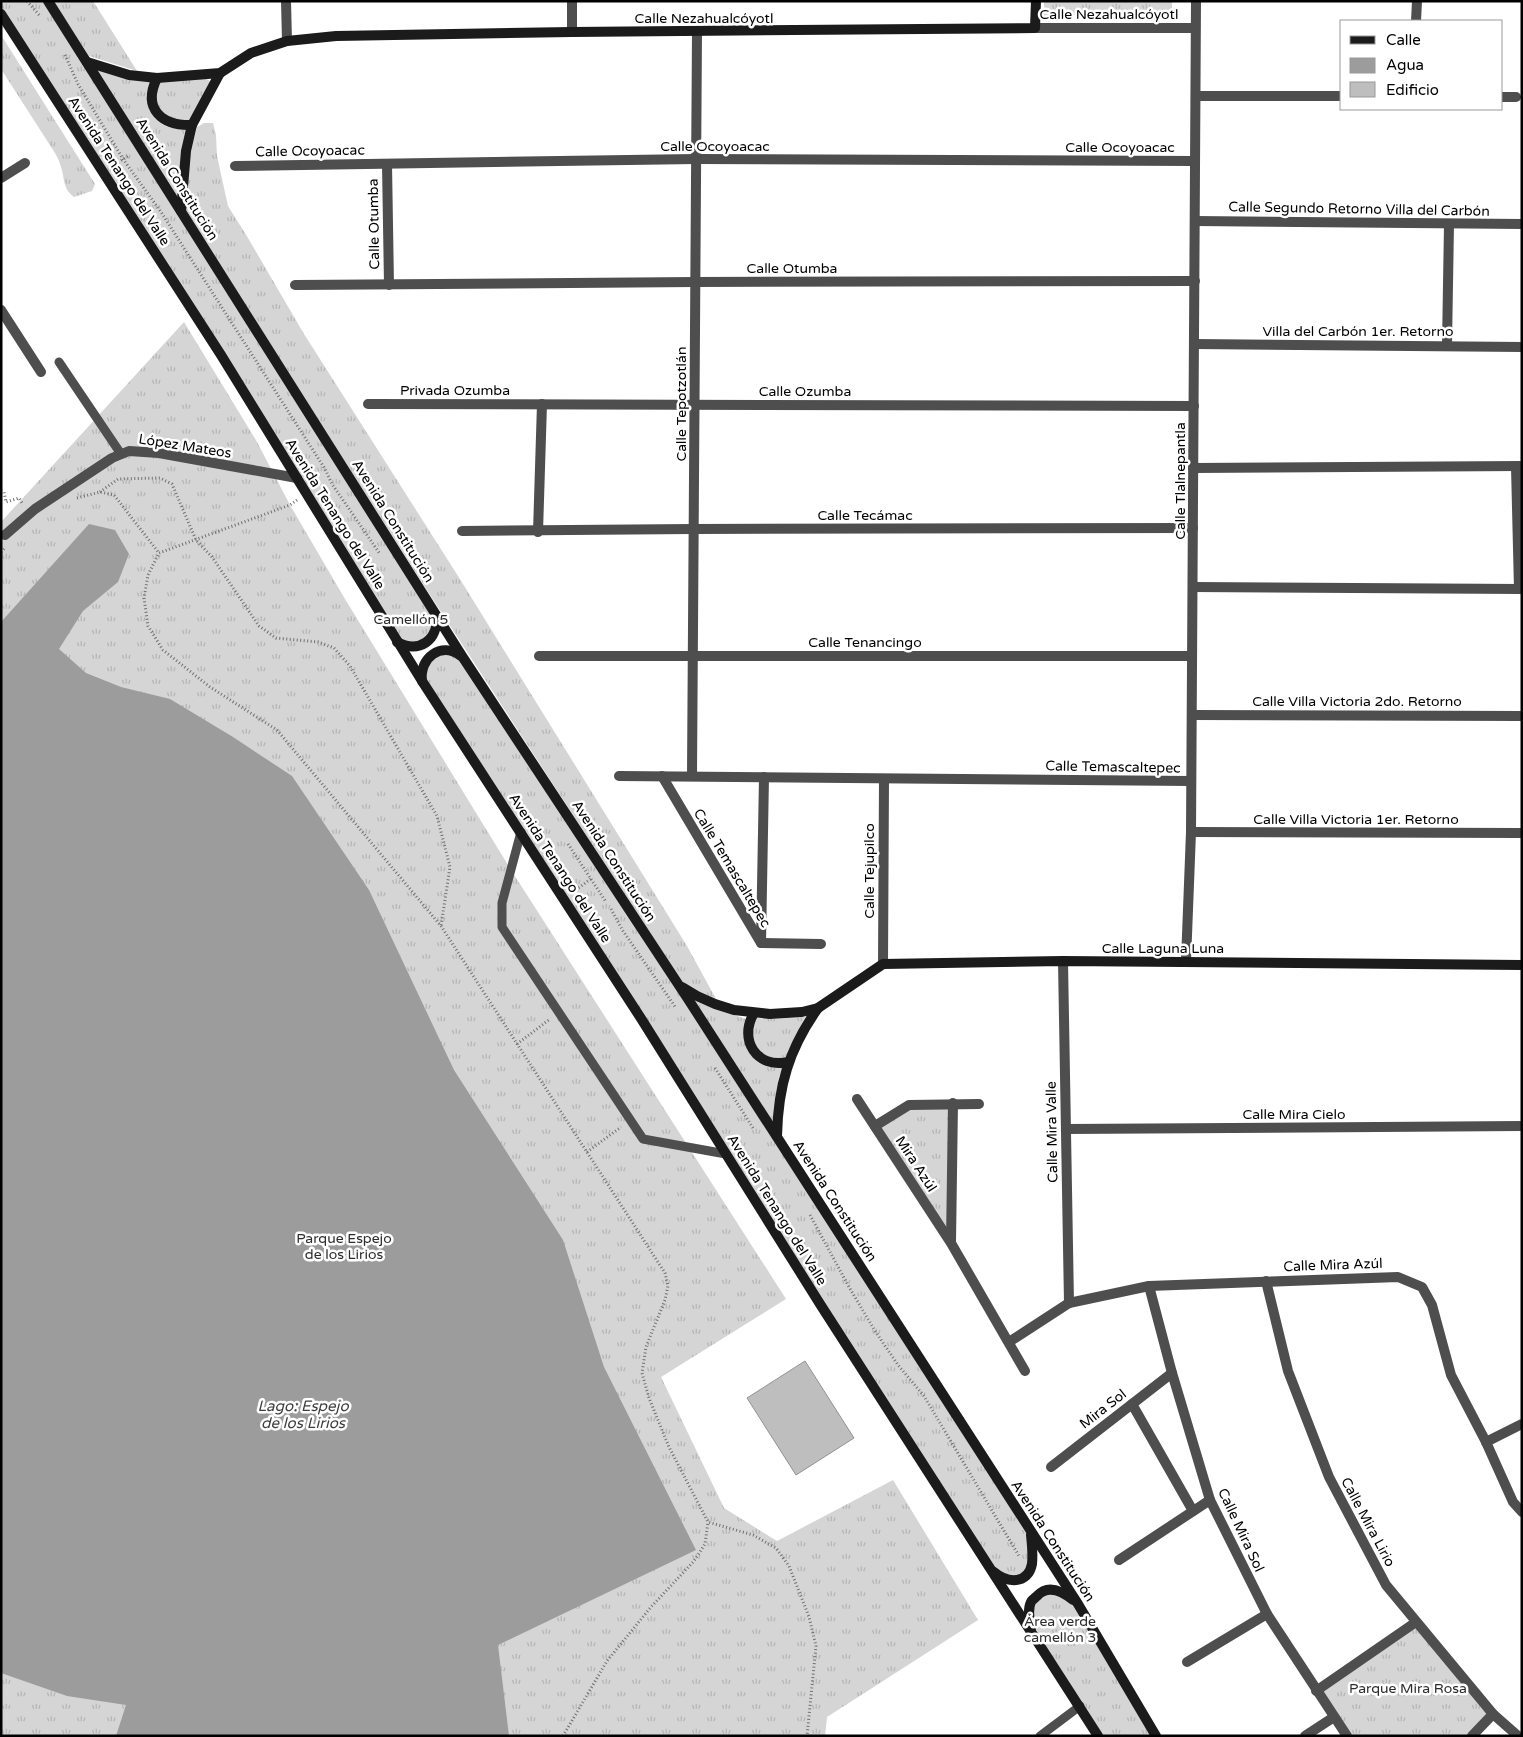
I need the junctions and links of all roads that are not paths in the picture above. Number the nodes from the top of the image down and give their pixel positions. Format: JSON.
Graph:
{"nodes":[{"id":1,"x":48,"y":1,"type":"edge"},
{"id":2,"x":286,"y":1,"type":"edge"},
{"id":3,"x":572,"y":1,"type":"edge"},
{"id":4,"x":1036,"y":1,"type":"edge"},
{"id":5,"x":1196,"y":1,"type":"edge"},
{"id":6,"x":1417,"y":1,"type":"edge"},
{"id":7,"x":1,"y":14,"type":"edge"},
{"id":8,"x":1416,"y":20,"type":"edge"},
{"id":9,"x":1036,"y":28,"type":"junction"},
{"id":10,"x":1195,"y":28,"type":"junction"},
{"id":11,"x":572,"y":32,"type":"junction"},
{"id":12,"x":697,"y":32,"type":"junction"},
{"id":13,"x":286,"y":41,"type":"junction"},
{"id":14,"x":87,"y":62,"type":"junction"},
{"id":15,"x":220,"y":73,"type":"junction"},
{"id":16,"x":157,"y":78,"type":"junction"},
{"id":17,"x":1196,"y":96,"type":"junction"},
{"id":18,"x":1340,"y":96,"type":"edge"},
{"id":19,"x":1503,"y":97,"type":"edge"},
{"id":20,"x":1516,"y":97,"type":"dead end"},
{"id":21,"x":192,"y":125,"type":"junction"},
{"id":22,"x":696,"y":159,"type":"junction"},
{"id":23,"x":1194,"y":161,"type":"junction"},
{"id":24,"x":24,"y":163,"type":"dead end"},
{"id":25,"x":388,"y":164,"type":"junction"},
{"id":26,"x":235,"y":166,"type":"dead end"},
{"id":27,"x":1,"y":178,"type":"edge"},
{"id":28,"x":181,"y":211,"type":"junction"},
{"id":29,"x":1195,"y":221,"type":"junction"},
{"id":30,"x":1449,"y":224,"type":"junction"},
{"id":31,"x":1522,"y":224,"type":"edge"},
{"id":32,"x":1195,"y":281,"type":"junction"},
{"id":33,"x":695,"y":282,"type":"junction"},
{"id":34,"x":388,"y":284,"type":"junction"},
{"id":35,"x":295,"y":285,"type":"dead end"},
{"id":36,"x":1,"y":310,"type":"edge"},
{"id":37,"x":1194,"y":344,"type":"junction"},
{"id":38,"x":1447,"y":346,"type":"junction"},
{"id":39,"x":1522,"y":347,"type":"edge"},
{"id":40,"x":60,"y":362,"type":"dead end"},
{"id":41,"x":41,"y":372,"type":"dead end"},
{"id":42,"x":368,"y":404,"type":"dead end"},
{"id":43,"x":542,"y":404,"type":"junction"},
{"id":44,"x":694,"y":404,"type":"junction"},
{"id":45,"x":1194,"y":406,"type":"junction"},
{"id":46,"x":121,"y":454,"type":"junction"},
{"id":47,"x":1519,"y":466,"type":"edge"},
{"id":48,"x":1193,"y":468,"type":"junction"},
{"id":49,"x":296,"y":478,"type":"junction"},
{"id":50,"x":1193,"y":528,"type":"junction"},
{"id":51,"x":693,"y":529,"type":"junction"},
{"id":52,"x":462,"y":531,"type":"dead end"},
{"id":53,"x":538,"y":532,"type":"junction"},
{"id":54,"x":6,"y":540,"type":"road end"},
{"id":55,"x":1193,"y":587,"type":"junction"},
{"id":56,"x":1520,"y":589,"type":"edge"},
{"id":57,"x":436,"y":615,"type":"junction"},
{"id":58,"x":397,"y":642,"type":"junction"},
{"id":59,"x":692,"y":655,"type":"junction"},
{"id":60,"x":462,"y":656,"type":"junction"},
{"id":61,"x":539,"y":656,"type":"dead end"},
{"id":62,"x":1192,"y":656,"type":"junction"},
{"id":63,"x":422,"y":681,"type":"junction"},
{"id":64,"x":1192,"y":715,"type":"junction"},
{"id":65,"x":1522,"y":716,"type":"edge"},
{"id":66,"x":619,"y":776,"type":"dead end"},
{"id":67,"x":662,"y":776,"type":"junction"},
{"id":68,"x":692,"y":776,"type":"junction"},
{"id":69,"x":764,"y":777,"type":"junction"},
{"id":70,"x":884,"y":779,"type":"junction"},
{"id":71,"x":1191,"y":781,"type":"junction"},
{"id":72,"x":521,"y":832,"type":"junction"},
{"id":73,"x":1191,"y":832,"type":"junction"},
{"id":74,"x":1522,"y":834,"type":"edge"},
{"id":75,"x":761,"y":943,"type":"junction"},
{"id":76,"x":821,"y":944,"type":"dead end"},
{"id":77,"x":1063,"y":961,"type":"junction"},
{"id":78,"x":1186,"y":961,"type":"junction"},
{"id":79,"x":883,"y":964,"type":"junction"},
{"id":80,"x":1522,"y":965,"type":"edge"},
{"id":81,"x":680,"y":986,"type":"junction"},
{"id":82,"x":818,"y":1008,"type":"junction"},
{"id":83,"x":754,"y":1013,"type":"junction"},
{"id":84,"x":788,"y":1062,"type":"junction"},
{"id":85,"x":857,"y":1099,"type":"dead end"},
{"id":86,"x":952,"y":1103,"type":"junction"},
{"id":87,"x":979,"y":1104,"type":"dead end"},
{"id":88,"x":875,"y":1126,"type":"junction"},
{"id":89,"x":1522,"y":1126,"type":"edge"},
{"id":90,"x":1066,"y":1129,"type":"junction"},
{"id":91,"x":777,"y":1136,"type":"junction"},
{"id":92,"x":726,"y":1154,"type":"junction"},
{"id":93,"x":951,"y":1243,"type":"junction"},
{"id":94,"x":1266,"y":1280,"type":"junction"},
{"id":95,"x":1150,"y":1286,"type":"junction"},
{"id":96,"x":1069,"y":1303,"type":"junction"},
{"id":97,"x":1009,"y":1342,"type":"junction"},
{"id":98,"x":1025,"y":1371,"type":"dead end"},
{"id":99,"x":1172,"y":1373,"type":"junction"},
{"id":100,"x":1132,"y":1404,"type":"junction"},
{"id":101,"x":1522,"y":1424,"type":"edge"},
{"id":102,"x":1486,"y":1442,"type":"junction"},
{"id":103,"x":1051,"y":1466,"type":"dead end"},
{"id":104,"x":1210,"y":1500,"type":"junction"},
{"id":105,"x":1193,"y":1511,"type":"junction"},
{"id":106,"x":1522,"y":1512,"type":"edge"},
{"id":107,"x":1031,"y":1533,"type":"junction"},
{"id":108,"x":1119,"y":1560,"type":"dead end"},
{"id":109,"x":986,"y":1564,"type":"junction"},
{"id":110,"x":1078,"y":1604,"type":"junction"},
{"id":111,"x":1266,"y":1614,"type":"junction"},
{"id":112,"x":1416,"y":1622,"type":"junction"},
{"id":113,"x":1031,"y":1632,"type":"junction"},
{"id":114,"x":1187,"y":1662,"type":"dead end"},
{"id":115,"x":1316,"y":1691,"type":"junction"},
{"id":116,"x":1080,"y":1706,"type":"junction"},
{"id":117,"x":1493,"y":1714,"type":"junction"},
{"id":118,"x":1334,"y":1717,"type":"junction"},
{"id":119,"x":1040,"y":1736,"type":"edge"},
{"id":120,"x":1098,"y":1736,"type":"edge"},
{"id":121,"x":1156,"y":1736,"type":"edge"},
{"id":122,"x":1305,"y":1736,"type":"edge"},
{"id":123,"x":1347,"y":1736,"type":"edge"},
{"id":124,"x":1472,"y":1736,"type":"edge"},
{"id":125,"x":1518,"y":1736,"type":"edge"}],
"edges":[{"from":1,"to":14,"type":"main road","name":"Avenida Constitución"},
{"from":2,"to":13,"type":"street"},
{"from":3,"to":11,"type":"street"},
{"from":4,"to":9,"type":"main road"},
{"from":5,"to":10,"type":"street","name":"Calle Tlalnepantla"},
{"from":6,"to":8,"type":"street"},
{"from":7,"to":49,"type":"main road","name":"Avenida Tenango del Valle"},
{"from":9,"to":10,"type":"street","name":"Calle Nezahualcóyotl"},
{"from":9,"to":12,"type":"main road","name":"Calle Nezahualcóyotl"},
{"from":10,"to":17,"type":"street","name":"Calle Tlalnepantla"},
{"from":11,"to":12,"type":"main road","name":"Calle Nezahualcóyotl"},
{"from":11,"to":13,"type":"main road","name":"Calle Nezahualcóyotl"},
{"from":12,"to":22,"type":"street","name":"Calle Tepotzotlán"},
{"from":13,"to":15,"type":"main road","name":"Calle Nezahualcóyotl"},
{"from":14,"to":16,"type":"main road","name":"Calle Nezahualcóyotl"},
{"from":14,"to":28,"type":"main road","name":"Avenida Constitución"},
{"from":15,"to":16,"type":"main road","name":"Calle Nezahualcóyotl"},
{"from":15,"to":21,"type":"main road","name":"Calle Nezahualcóyotl"},
{"from":16,"to":21,"type":"main road"},
{"from":17,"to":18,"type":"street"},
{"from":17,"to":23,"type":"street","name":"Calle Tlalnepantla"},
{"from":19,"to":20,"type":"street"},
{"from":21,"to":28,"type":"main road","name":"Calle Nezahualcóyotl"},
{"from":22,"to":23,"type":"street","name":"Calle Ocoyoacac"},
{"from":22,"to":25,"type":"street","name":"Calle Ocoyoacac"},
{"from":22,"to":33,"type":"street","name":"Calle Tepotzotlán"},
{"from":23,"to":29,"type":"street","name":"Calle Tlalnepantla"},
{"from":24,"to":27,"type":"street"},
{"from":25,"to":26,"type":"street","name":"Calle Ocoyoacac"},
{"from":25,"to":34,"type":"street","name":"Calle Otumba"},
{"from":28,"to":57,"type":"main road","name":"Avenida Constitución"},
{"from":29,"to":30,"type":"street","name":"Calle Segundo Retorno Villa del Carbón"},
{"from":29,"to":32,"type":"street","name":"Calle Tlalnepantla"},
{"from":30,"to":31,"type":"street","name":"Calle Segundo Retorno Villa del Carbón"},
{"from":30,"to":38,"type":"street"},
{"from":32,"to":33,"type":"street","name":"Calle Otumba"},
{"from":32,"to":37,"type":"street","name":"Calle Tlalnepantla"},
{"from":33,"to":34,"type":"street","name":"Calle Otumba"},
{"from":33,"to":44,"type":"street","name":"Calle Tepotzotlán"},
{"from":34,"to":35,"type":"street","name":"Calle Otumba"},
{"from":36,"to":41,"type":"street"},
{"from":37,"to":38,"type":"street","name":"Villa del Carbón 1er. Retorno"},
{"from":37,"to":45,"type":"street","name":"Calle Tlalnepantla"},
{"from":38,"to":39,"type":"street","name":"Villa del Carbón 1er. Retorno"},
{"from":40,"to":46,"type":"lane"},
{"from":42,"to":43,"type":"street","name":"Privada Ozumba"},
{"from":43,"to":44,"type":"street","name":"Calle Ozumba"},
{"from":43,"to":53,"type":"street"},
{"from":44,"to":45,"type":"street","name":"Calle Ozumba"},
{"from":44,"to":51,"type":"street","name":"Calle Tepotzotlán"},
{"from":45,"to":48,"type":"street","name":"Calle Tlalnepantla"},
{"from":46,"to":49,"type":"street","name":"López Mateos"},
{"from":46,"to":54,"type":"street","name":"López Mateos"},
{"from":47,"to":48,"type":"street"},
{"from":47,"to":56,"type":"street"},
{"from":48,"to":50,"type":"street","name":"Calle Tlalnepantla"},
{"from":49,"to":58,"type":"main road","name":"Avenida Tenango del Valle"},
{"from":50,"to":51,"type":"street","name":"Calle Tecámac"},
{"from":50,"to":55,"type":"street","name":"Calle Tlalnepantla"},
{"from":51,"to":53,"type":"street","name":"Calle Tecámac"},
{"from":51,"to":59,"type":"street","name":"Calle Tepotzotlán"},
{"from":52,"to":53,"type":"street","name":"Calle Tecámac"},
{"from":55,"to":56,"type":"street"},
{"from":55,"to":62,"type":"street","name":"Calle Tlalnepantla"},
{"from":57,"to":58,"type":"main road"},
{"from":57,"to":60,"type":"main road","name":"Avenida Constitución"},
{"from":58,"to":63,"type":"main road","name":"Avenida Tenango del Valle"},
{"from":59,"to":61,"type":"street","name":"Calle Tenancingo"},
{"from":59,"to":62,"type":"street","name":"Calle Tenancingo"},
{"from":59,"to":68,"type":"street","name":"Calle Tepotzotlán"},
{"from":60,"to":63,"type":"main road"},
{"from":60,"to":81,"type":"main road","name":"Avenida Constitución"},
{"from":62,"to":64,"type":"street","name":"Calle Tlalnepantla"},
{"from":63,"to":72,"type":"main road","name":"Avenida Tenango del Valle"},
{"from":64,"to":65,"type":"street","name":"Calle Villa Victoria 2do. Retorno"},
{"from":64,"to":71,"type":"street","name":"Calle Tlalnepantla"},
{"from":66,"to":67,"type":"street"},
{"from":67,"to":68,"type":"street","name":"Calle Temascaltepec"},
{"from":67,"to":75,"type":"street","name":"Calle Temascaltepec"},
{"from":68,"to":69,"type":"street","name":"Calle Temascaltepec"},
{"from":69,"to":70,"type":"street","name":"Calle Temascaltepec"},
{"from":69,"to":75,"type":"street","name":"Calle Temascaltepec"},
{"from":70,"to":71,"type":"street","name":"Calle Temascaltepec"},
{"from":70,"to":79,"type":"street","name":"Calle Tejupilco"},
{"from":71,"to":73,"type":"street","name":"Calle Tlalnepantla"},
{"from":72,"to":92,"type":"main road","name":"Avenida Tenango del Valle"},
{"from":72,"to":92,"type":"lane"},
{"from":73,"to":74,"type":"street","name":"Calle Villa Victoria 1er. Retorno"},
{"from":73,"to":78,"type":"street","name":"Calle Tlalnepantla"},
{"from":75,"to":76,"type":"street"},
{"from":77,"to":78,"type":"main road","name":"Calle Laguna Luna"},
{"from":77,"to":79,"type":"main road","name":"Calle Laguna Luna"},
{"from":77,"to":90,"type":"street","name":"Calle Mira Valle"},
{"from":78,"to":80,"type":"main road","name":"Calle Laguna Luna"},
{"from":79,"to":82,"type":"main road"},
{"from":81,"to":83,"type":"main road"},
{"from":81,"to":91,"type":"main road","name":"Avenida Constitución"},
{"from":82,"to":83,"type":"main road"},
{"from":82,"to":84,"type":"main road"},
{"from":83,"to":84,"type":"main road"},
{"from":84,"to":91,"type":"main road"},
{"from":85,"to":88,"type":"street","name":"Mira Azúl"},
{"from":86,"to":87,"type":"street"},
{"from":86,"to":88,"type":"street"},
{"from":86,"to":93,"type":"street","name":"Mira Azúl"},
{"from":88,"to":93,"type":"street","name":"Mira Azúl"},
{"from":89,"to":90,"type":"street","name":"Calle Mira Cielo"},
{"from":90,"to":96,"type":"street","name":"Calle Mira Valle"},
{"from":91,"to":107,"type":"main road","name":"Avenida Constitución"},
{"from":92,"to":109,"type":"main road","name":"Avenida Tenango del Valle"},
{"from":93,"to":97,"type":"street","name":"Mira Azúl"},
{"from":94,"to":95,"type":"street","name":"Calle Mira Azúl"},
{"from":94,"to":102,"type":"street","name":"Calle Mira Azúl"},
{"from":94,"to":112,"type":"street","name":"Calle Mira Lirio"},
{"from":95,"to":96,"type":"street","name":"Calle Mira Azúl"},
{"from":95,"to":99,"type":"street","name":"Calle Mira Sol"},
{"from":96,"to":97,"type":"street","name":"Calle Mira Azúl"},
{"from":97,"to":98,"type":"street","name":"Mira Azúl"},
{"from":99,"to":100,"type":"street","name":"Mira Sol"},
{"from":99,"to":104,"type":"street","name":"Calle Mira Sol"},
{"from":100,"to":103,"type":"street","name":"Mira Sol"},
{"from":100,"to":105,"type":"street"},
{"from":101,"to":102,"type":"street"},
{"from":102,"to":106,"type":"street","name":"Calle Mira Azúl"},
{"from":104,"to":105,"type":"street"},
{"from":104,"to":111,"type":"street","name":"Calle Mira Sol"},
{"from":105,"to":108,"type":"street"},
{"from":107,"to":109,"type":"main road"},
{"from":107,"to":110,"type":"main road","name":"Avenida Constitución"},
{"from":109,"to":113,"type":"main road","name":"Avenida Tenango del Valle"},
{"from":110,"to":113,"type":"main road"},
{"from":110,"to":121,"type":"main road","name":"Avenida Constitución"},
{"from":111,"to":114,"type":"street"},
{"from":111,"to":115,"type":"street","name":"Calle Mira Sol"},
{"from":112,"to":115,"type":"street"},
{"from":112,"to":117,"type":"street","name":"Calle Mira Lirio"},
{"from":113,"to":116,"type":"main road","name":"Avenida Tenango del Valle"},
{"from":115,"to":118,"type":"street","name":"Calle Mira Sol"},
{"from":116,"to":119,"type":"lane"},
{"from":116,"to":120,"type":"main road","name":"Avenida Tenango del Valle"},
{"from":117,"to":124,"type":"street"},
{"from":117,"to":125,"type":"street","name":"Calle Mira Lirio"},
{"from":118,"to":122,"type":"street"},
{"from":118,"to":123,"type":"street","name":"Calle Mira Sol"}]}
